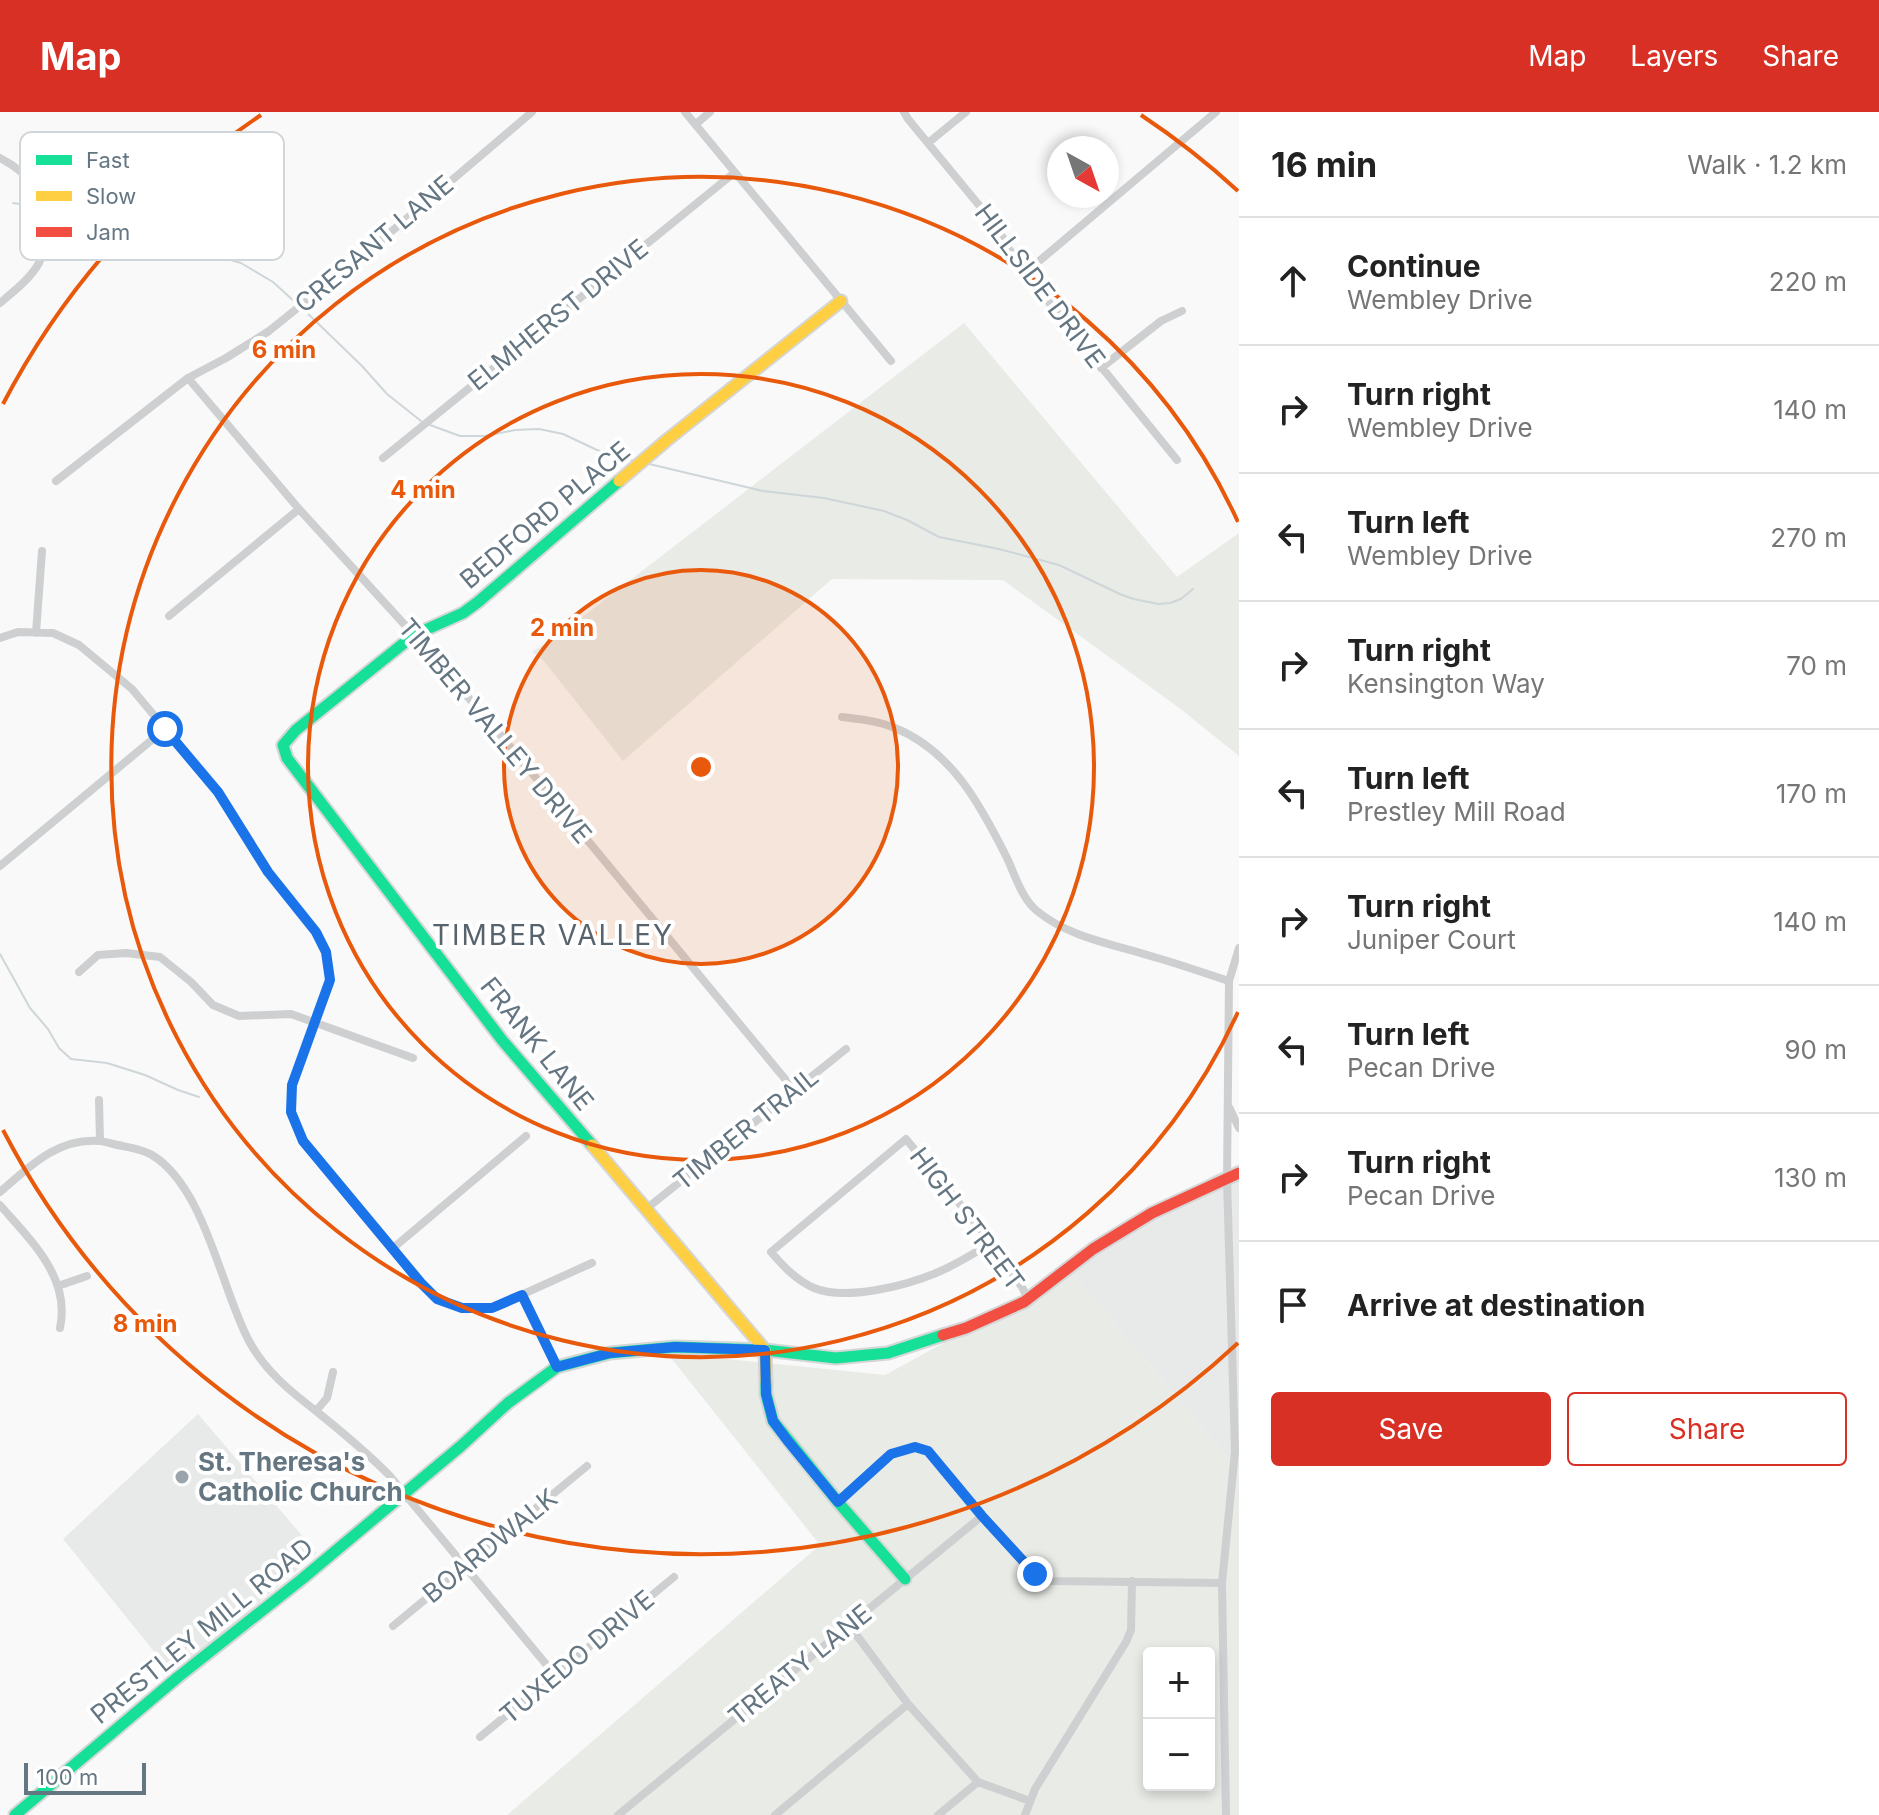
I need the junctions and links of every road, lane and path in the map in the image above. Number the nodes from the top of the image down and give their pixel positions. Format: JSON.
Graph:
{"nodes":[{"id":1,"x":532,"y":112,"type":"edge"},
{"id":2,"x":685,"y":112,"type":"edge"},
{"id":3,"x":710,"y":112,"type":"edge"},
{"id":4,"x":904,"y":112,"type":"edge"},
{"id":5,"x":966,"y":112,"type":"edge"},
{"id":6,"x":1216,"y":112,"type":"edge"},
{"id":7,"x":696,"y":124,"type":"junction"},
{"id":8,"x":928,"y":143,"type":"junction"},
{"id":9,"x":0,"y":158,"type":"edge"},
{"id":10,"x":20,"y":170,"type":"edge"},
{"id":11,"x":734,"y":173,"type":"junction"},
{"id":12,"x":41,"y":260,"type":"edge"},
{"id":13,"x":1025,"y":273,"type":"junction"},
{"id":14,"x":841,"y":301,"type":"junction"},
{"id":15,"x":0,"y":303,"type":"edge"},
{"id":16,"x":1182,"y":311,"type":"dead end"},
{"id":17,"x":891,"y":361,"type":"dead end"},
{"id":18,"x":1101,"y":368,"type":"junction"},
{"id":19,"x":188,"y":378,"type":"junction"},
{"id":20,"x":383,"y":458,"type":"dead end"},
{"id":21,"x":1177,"y":460,"type":"dead end"},
{"id":22,"x":56,"y":481,"type":"dead end"},
{"id":23,"x":299,"y":509,"type":"junction"},
{"id":24,"x":42,"y":551,"type":"dead end"},
{"id":25,"x":169,"y":616,"type":"dead end"},
{"id":26,"x":36,"y":633,"type":"junction"},
{"id":27,"x":414,"y":635,"type":"junction"},
{"id":28,"x":0,"y":638,"type":"edge"},
{"id":29,"x":842,"y":717,"type":"dead end"},
{"id":30,"x":165,"y":729,"type":"junction"},
{"id":31,"x":287,"y":758,"type":"joint"},
{"id":32,"x":0,"y":866,"type":"edge"},
{"id":33,"x":1239,"y":948,"type":"edge"},
{"id":34,"x":79,"y":972,"type":"dead end"},
{"id":35,"x":1229,"y":981,"type":"junction"},
{"id":36,"x":315,"y":1022,"type":"junction"},
{"id":37,"x":846,"y":1049,"type":"dead end"},
{"id":38,"x":413,"y":1058,"type":"dead end"},
{"id":39,"x":795,"y":1091,"type":"junction"},
{"id":40,"x":99,"y":1100,"type":"dead end"},
{"id":41,"x":1228,"y":1105,"type":"junction"},
{"id":42,"x":1239,"y":1128,"type":"edge"},
{"id":43,"x":526,"y":1136,"type":"dead end"},
{"id":44,"x":100,"y":1141,"type":"junction"},
{"id":45,"x":1239,"y":1173,"type":"edge"},
{"id":46,"x":1227,"y":1179,"type":"junction"},
{"id":47,"x":0,"y":1192,"type":"edge"},
{"id":48,"x":0,"y":1205,"type":"edge"},
{"id":49,"x":646,"y":1209,"type":"junction"},
{"id":50,"x":991,"y":1243,"type":"junction"},
{"id":51,"x":392,"y":1249,"type":"junction"},
{"id":52,"x":592,"y":1263,"type":"dead end"},
{"id":53,"x":87,"y":1276,"type":"dead end"},
{"id":54,"x":58,"y":1286,"type":"junction"},
{"id":55,"x":522,"y":1295,"type":"junction"},
{"id":56,"x":1028,"y":1299,"type":"junction"},
{"id":57,"x":60,"y":1328,"type":"dead end"},
{"id":58,"x":765,"y":1350,"type":"junction"},
{"id":59,"x":557,"y":1367,"type":"junction"},
{"id":60,"x":333,"y":1372,"type":"dead end"},
{"id":61,"x":316,"y":1411,"type":"junction"},
{"id":62,"x":587,"y":1466,"type":"dead end"},
{"id":63,"x":404,"y":1492,"type":"junction"},
{"id":64,"x":838,"y":1502,"type":"junction"},
{"id":65,"x":982,"y":1516,"type":"junction"},
{"id":66,"x":465,"y":1566,"type":"junction"},
{"id":67,"x":674,"y":1577,"type":"dead end"},
{"id":68,"x":905,"y":1579,"type":"junction"},
{"id":69,"x":1132,"y":1581,"type":"junction"},
{"id":70,"x":1222,"y":1583,"type":"junction"},
{"id":71,"x":849,"y":1625,"type":"junction"},
{"id":72,"x":393,"y":1626,"type":"dead end"},
{"id":73,"x":555,"y":1675,"type":"junction"},
{"id":74,"x":908,"y":1704,"type":"junction"},
{"id":75,"x":480,"y":1737,"type":"dead end"},
{"id":76,"x":978,"y":1782,"type":"junction"},
{"id":77,"x":1030,"y":1801,"type":"junction"},
{"id":78,"x":15,"y":1815,"type":"edge"},
{"id":79,"x":618,"y":1815,"type":"edge"},
{"id":80,"x":775,"y":1815,"type":"edge"},
{"id":81,"x":938,"y":1815,"type":"edge"},
{"id":82,"x":1025,"y":1815,"type":"edge"},
{"id":83,"x":1226,"y":1815,"type":"edge"}],
"edges":[{"from":1,"to":19,"type":"street","name":"CRESANT LANE"},
{"from":2,"to":7,"type":"street"},
{"from":3,"to":7,"type":"street"},
{"from":4,"to":8,"type":"street","name":"HILLSIDE DRIVE"},
{"from":5,"to":8,"type":"street"},
{"from":6,"to":13,"type":"street"},
{"from":7,"to":11,"type":"street"},
{"from":8,"to":13,"type":"street","name":"HILLSIDE DRIVE"},
{"from":9,"to":10,"type":"street"},
{"from":11,"to":14,"type":"street"},
{"from":11,"to":20,"type":"street","name":"ELMHERST DRIVE"},
{"from":12,"to":15,"type":"street"},
{"from":13,"to":18,"type":"street","name":"HILLSIDE DRIVE"},
{"from":14,"to":17,"type":"street"},
{"from":14,"to":27,"type":"street","name":"BEDFORD PLACE"},
{"from":16,"to":18,"type":"street"},
{"from":18,"to":21,"type":"street","name":"HILLSIDE DRIVE"},
{"from":19,"to":22,"type":"street","name":"CRESANT LANE"},
{"from":19,"to":23,"type":"street","name":"TIMBER VALLEY DRIVE"},
{"from":23,"to":25,"type":"street"},
{"from":23,"to":27,"type":"street","name":"TIMBER VALLEY DRIVE"},
{"from":24,"to":26,"type":"street"},
{"from":26,"to":28,"type":"street"},
{"from":26,"to":30,"type":"street"},
{"from":27,"to":31,"type":"street","name":"BEDFORD PLACE"},
{"from":27,"to":39,"type":"street","name":"TIMBER VALLEY DRIVE"},
{"from":29,"to":35,"type":"street"},
{"from":30,"to":32,"type":"street"},
{"from":30,"to":36,"type":"street"},
{"from":31,"to":49,"type":"street","name":"FRANK LANE"},
{"from":33,"to":35,"type":"street"},
{"from":34,"to":36,"type":"street"},
{"from":35,"to":41,"type":"street"},
{"from":36,"to":38,"type":"street"},
{"from":36,"to":51,"type":"street"},
{"from":37,"to":39,"type":"street","name":"TIMBER TRAIL"},
{"from":39,"to":49,"type":"street","name":"TIMBER TRAIL"},
{"from":40,"to":44,"type":"street"},
{"from":41,"to":42,"type":"street"},
{"from":41,"to":46,"type":"street"},
{"from":43,"to":51,"type":"street"},
{"from":44,"to":47,"type":"street"},
{"from":44,"to":61,"type":"street"},
{"from":45,"to":46,"type":"street","name":"PRESTLEY MILL ROAD"},
{"from":46,"to":56,"type":"street","name":"PRESTLEY MILL ROAD"},
{"from":46,"to":70,"type":"street"},
{"from":48,"to":54,"type":"street"},
{"from":49,"to":58,"type":"street","name":"FRANK LANE"},
{"from":50,"to":50,"type":"street","name":"HIGH STREET"},
{"from":50,"to":56,"type":"street","name":"HIGH STREET"},
{"from":51,"to":55,"type":"street"},
{"from":52,"to":55,"type":"street"},
{"from":53,"to":54,"type":"street"},
{"from":54,"to":57,"type":"street"},
{"from":55,"to":59,"type":"street"},
{"from":56,"to":58,"type":"street","name":"PRESTLEY MILL ROAD"},
{"from":58,"to":59,"type":"street","name":"PRESTLEY MILL ROAD"},
{"from":58,"to":64,"type":"street"},
{"from":59,"to":63,"type":"street","name":"PRESTLEY MILL ROAD"},
{"from":60,"to":61,"type":"street"},
{"from":61,"to":63,"type":"street"},
{"from":62,"to":66,"type":"street","name":"BOARDWALK"},
{"from":63,"to":66,"type":"street"},
{"from":63,"to":78,"type":"street","name":"PRESTLEY MILL ROAD"},
{"from":64,"to":65,"type":"street"},
{"from":64,"to":68,"type":"street"},
{"from":65,"to":68,"type":"street","name":"TREATY LANE"},
{"from":65,"to":69,"type":"street"},
{"from":66,"to":72,"type":"street","name":"BOARDWALK"},
{"from":66,"to":73,"type":"street"},
{"from":67,"to":73,"type":"street","name":"TUXEDO DRIVE"},
{"from":68,"to":71,"type":"street","name":"TREATY LANE"},
{"from":69,"to":70,"type":"street"},
{"from":69,"to":77,"type":"street"},
{"from":70,"to":83,"type":"street"},
{"from":71,"to":74,"type":"street"},
{"from":71,"to":79,"type":"street","name":"TREATY LANE"},
{"from":73,"to":75,"type":"street","name":"TUXEDO DRIVE"},
{"from":74,"to":76,"type":"street"},
{"from":74,"to":80,"type":"street"},
{"from":76,"to":77,"type":"street"},
{"from":76,"to":81,"type":"street"},
{"from":77,"to":82,"type":"street"}]}
